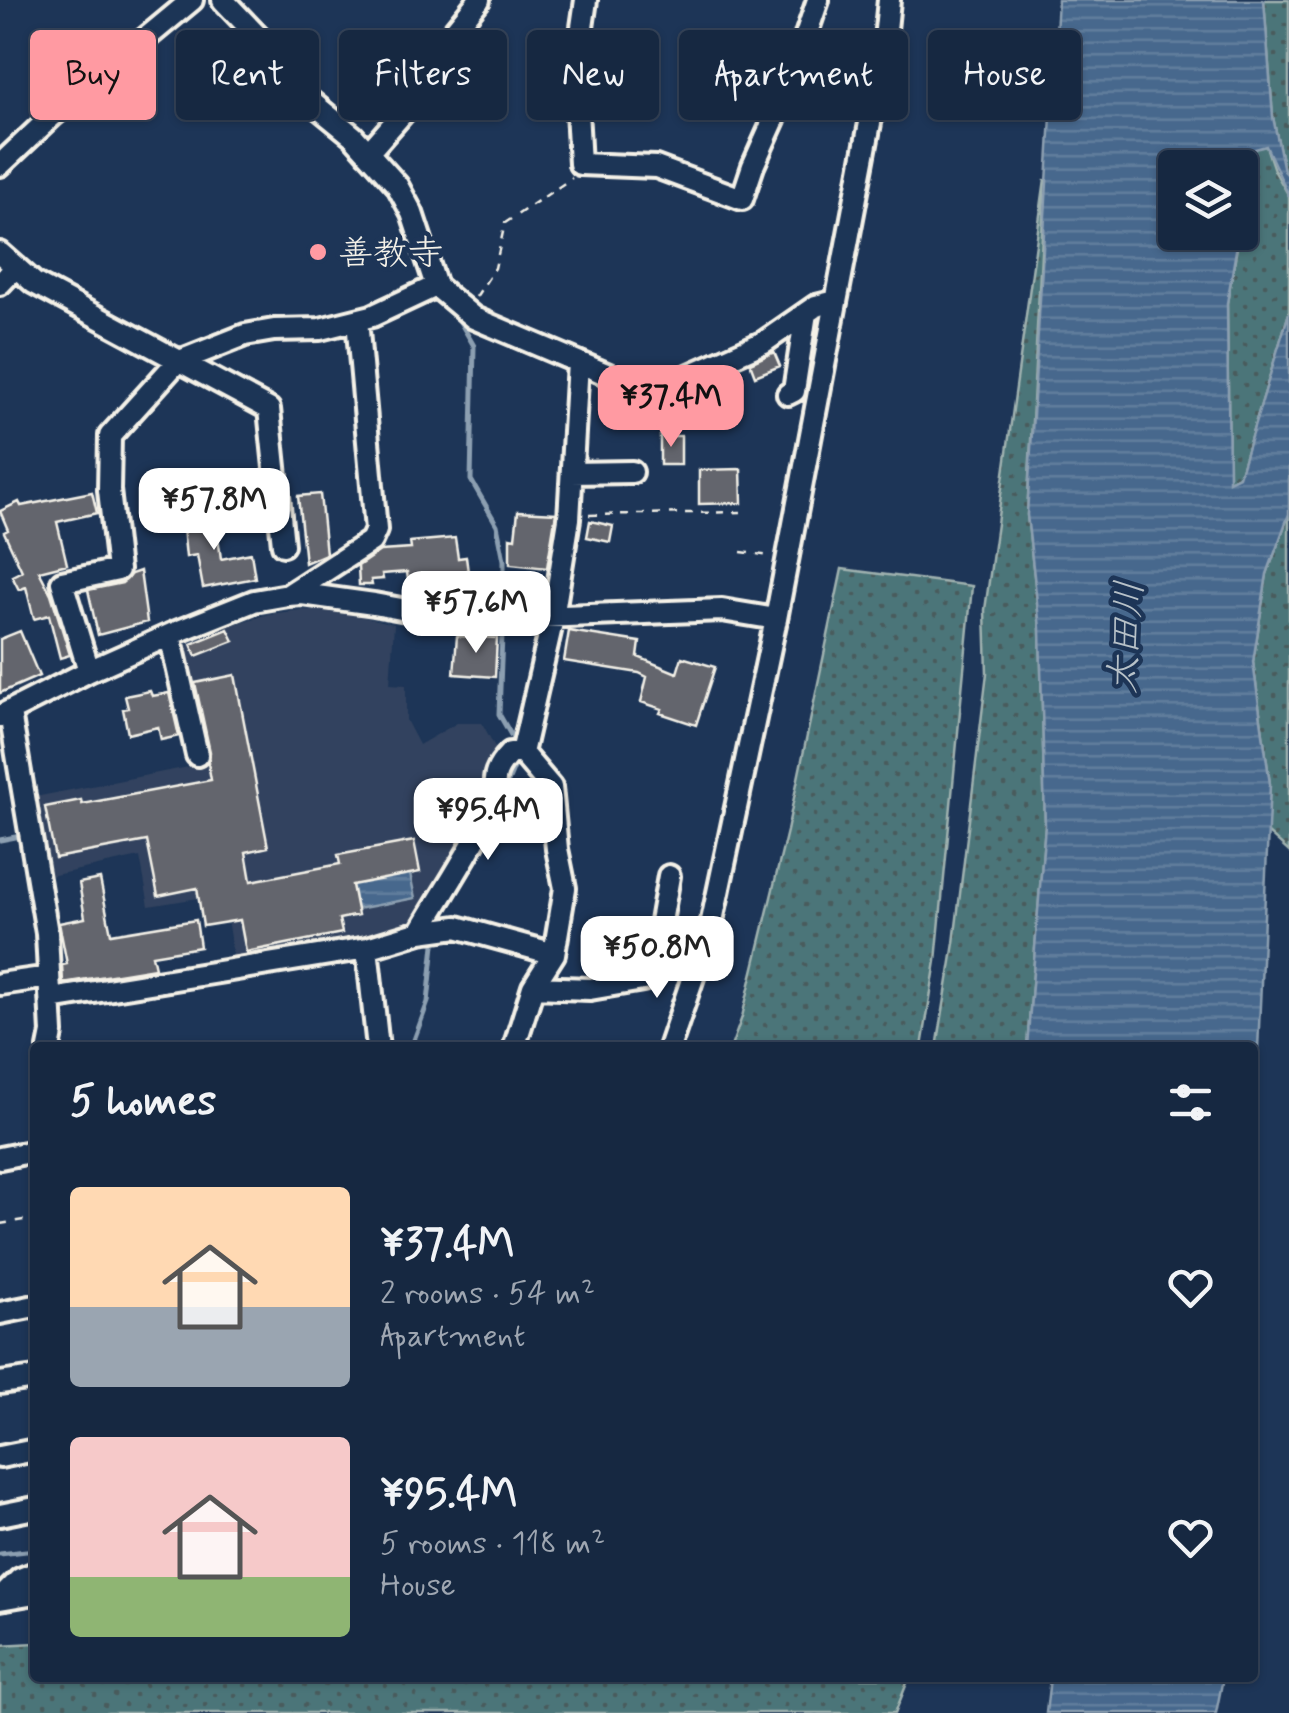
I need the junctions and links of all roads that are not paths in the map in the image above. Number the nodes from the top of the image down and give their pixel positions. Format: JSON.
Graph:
{"nodes":[{"id":1,"x":192,"y":0,"type":"edge"},
{"id":2,"x":223,"y":0,"type":"edge"},
{"id":3,"x":479,"y":0,"type":"edge"},
{"id":4,"x":586,"y":0,"type":"edge"},
{"id":5,"x":818,"y":0,"type":"edge"},
{"id":6,"x":889,"y":0,"type":"edge"},
{"id":7,"x":368,"y":153,"type":"junction"},
{"id":8,"x":0,"y":164,"type":"edge"},
{"id":9,"x":8,"y":260,"type":"edge"},
{"id":10,"x":0,"y":284,"type":"edge"},
{"id":11,"x":436,"y":286,"type":"junction"},
{"id":12,"x":836,"y":301,"type":"junction"},
{"id":13,"x":806,"y":314,"type":"junction"},
{"id":14,"x":357,"y":320,"type":"junction"},
{"id":15,"x":178,"y":362,"type":"junction"},
{"id":16,"x":578,"y":362,"type":"junction"},
{"id":17,"x":788,"y":394,"type":"dead end"},
{"id":18,"x":632,"y":472,"type":"dead end"},
{"id":19,"x":572,"y":474,"type":"junction"},
{"id":20,"x":283,"y":545,"type":"dead end"},
{"id":21,"x":288,"y":595,"type":"junction"},
{"id":22,"x":553,"y":618,"type":"junction"},
{"id":23,"x":776,"y":619,"type":"junction"},
{"id":24,"x":170,"y":635,"type":"junction"},
{"id":25,"x":89,"y":671,"type":"junction"},
{"id":26,"x":5,"y":715,"type":"edge"},
{"id":27,"x":522,"y":753,"type":"junction"},
{"id":28,"x":196,"y":755,"type":"dead end"},
{"id":29,"x":669,"y":876,"type":"dead end"},
{"id":30,"x":420,"y":932,"type":"junction"},
{"id":31,"x":366,"y":948,"type":"junction"},
{"id":32,"x":554,"y":954,"type":"junction"},
{"id":33,"x":50,"y":976,"type":"junction"},
{"id":34,"x":0,"y":984,"type":"edge"},
{"id":35,"x":533,"y":987,"type":"junction"},
{"id":36,"x":51,"y":999,"type":"junction"},
{"id":37,"x":49,"y":1042,"type":"edge"},
{"id":38,"x":377,"y":1042,"type":"edge"},
{"id":39,"x":516,"y":1042,"type":"edge"},
{"id":40,"x":671,"y":1042,"type":"edge"},
{"id":41,"x":30,"y":1153,"type":"edge"},
{"id":42,"x":0,"y":1158,"type":"edge"},
{"id":43,"x":30,"y":1307,"type":"edge"},
{"id":44,"x":0,"y":1314,"type":"edge"},
{"id":45,"x":30,"y":1379,"type":"edge"},
{"id":46,"x":0,"y":1383,"type":"edge"},
{"id":47,"x":30,"y":1451,"type":"edge"},
{"id":48,"x":0,"y":1457,"type":"edge"},
{"id":49,"x":30,"y":1509,"type":"edge"},
{"id":50,"x":0,"y":1516,"type":"edge"},
{"id":51,"x":30,"y":1575,"type":"edge"},
{"id":52,"x":30,"y":1595,"type":"edge"},
{"id":53,"x":0,"y":1599,"type":"edge"}],
"edges":[{"from":1,"to":8,"type":"street"},
{"from":2,"to":7,"type":"street"},
{"from":3,"to":7,"type":"street"},
{"from":4,"to":5,"type":"street"},
{"from":6,"to":12,"type":"street"},
{"from":7,"to":11,"type":"street"},
{"from":9,"to":10,"type":"street"},
{"from":9,"to":15,"type":"street"},
{"from":11,"to":14,"type":"street"},
{"from":11,"to":16,"type":"street"},
{"from":12,"to":13,"type":"street"},
{"from":12,"to":23,"type":"street"},
{"from":13,"to":16,"type":"street"},
{"from":13,"to":17,"type":"street"},
{"from":14,"to":15,"type":"street"},
{"from":14,"to":21,"type":"street"},
{"from":15,"to":20,"type":"street"},
{"from":15,"to":25,"type":"street"},
{"from":16,"to":19,"type":"street"},
{"from":18,"to":19,"type":"street"},
{"from":19,"to":22,"type":"street"},
{"from":21,"to":22,"type":"street"},
{"from":21,"to":24,"type":"street"},
{"from":22,"to":23,"type":"street"},
{"from":22,"to":27,"type":"street"},
{"from":23,"to":40,"type":"street"},
{"from":24,"to":25,"type":"street"},
{"from":24,"to":28,"type":"street"},
{"from":25,"to":26,"type":"street"},
{"from":26,"to":33,"type":"street"},
{"from":27,"to":30,"type":"street"},
{"from":27,"to":32,"type":"street"},
{"from":29,"to":35,"type":"street"},
{"from":30,"to":31,"type":"street"},
{"from":30,"to":32,"type":"street"},
{"from":31,"to":36,"type":"street"},
{"from":31,"to":38,"type":"street"},
{"from":32,"to":35,"type":"street"},
{"from":33,"to":34,"type":"street"},
{"from":33,"to":36,"type":"street"},
{"from":35,"to":39,"type":"street"},
{"from":36,"to":37,"type":"street"},
{"from":41,"to":42,"type":"street"},
{"from":43,"to":44,"type":"street"},
{"from":45,"to":46,"type":"street"},
{"from":47,"to":48,"type":"street"},
{"from":49,"to":50,"type":"street"},
{"from":51,"to":53,"type":"street"},
{"from":52,"to":53,"type":"street"}]}
